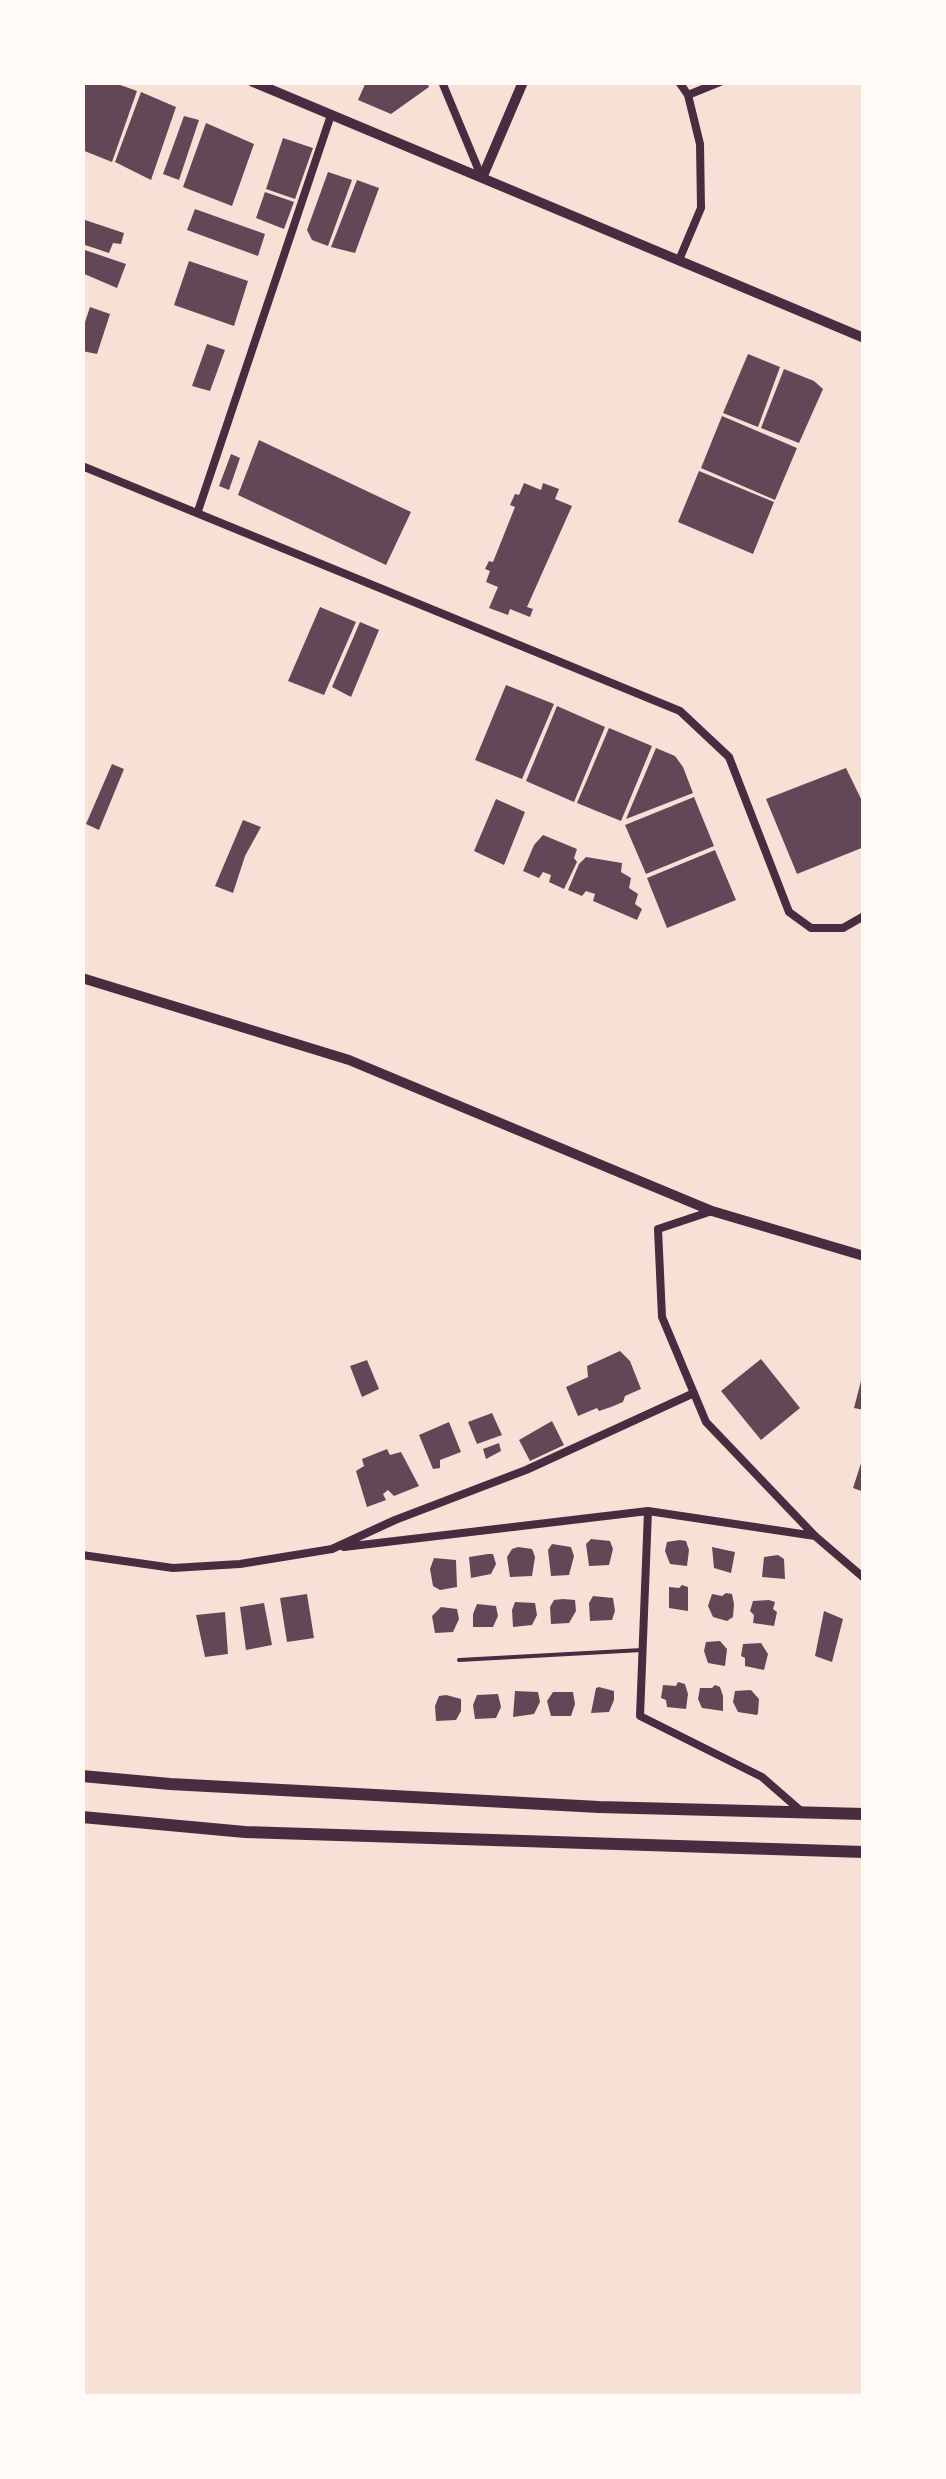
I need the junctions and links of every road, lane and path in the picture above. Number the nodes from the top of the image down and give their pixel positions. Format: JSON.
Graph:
{"nodes":[{"id":1,"x":254,"y":82,"type":"edge"},
{"id":2,"x":442,"y":82,"type":"edge"},
{"id":3,"x":523,"y":82,"type":"edge"},
{"id":4,"x":680,"y":82,"type":"edge"},
{"id":5,"x":720,"y":82,"type":"edge"},
{"id":6,"x":688,"y":96,"type":"junction"},
{"id":7,"x":331,"y":115,"type":"junction"},
{"id":8,"x":482,"y":178,"type":"junction"},
{"id":9,"x":679,"y":260,"type":"junction"},
{"id":10,"x":864,"y":338,"type":"edge"},
{"id":11,"x":82,"y":466,"type":"edge"},
{"id":12,"x":198,"y":511,"type":"junction"},
{"id":13,"x":864,"y":916,"type":"edge"},
{"id":14,"x":82,"y":978,"type":"edge"},
{"id":15,"x":712,"y":1212,"type":"junction"},
{"id":16,"x":864,"y":1256,"type":"edge"},
{"id":17,"x":694,"y":1393,"type":"junction"},
{"id":18,"x":648,"y":1512,"type":"junction"},
{"id":19,"x":816,"y":1536,"type":"junction"},
{"id":20,"x":332,"y":1549,"type":"junction"},
{"id":21,"x":82,"y":1555,"type":"edge"},
{"id":22,"x":864,"y":1578,"type":"edge"},
{"id":23,"x":642,"y":1650,"type":"junction"},
{"id":24,"x":460,"y":1660,"type":"dead end"},
{"id":25,"x":82,"y":1776,"type":"edge"},
{"id":26,"x":801,"y":1811,"type":"junction"},
{"id":27,"x":864,"y":1814,"type":"edge"},
{"id":28,"x":82,"y":1818,"type":"edge"},
{"id":29,"x":864,"y":1852,"type":"edge"}],
"edges":[{"from":1,"to":7,"type":"street"},
{"from":2,"to":8,"type":"street"},
{"from":3,"to":8,"type":"street"},
{"from":4,"to":6,"type":"street"},
{"from":5,"to":6,"type":"street"},
{"from":6,"to":9,"type":"street"},
{"from":7,"to":8,"type":"street"},
{"from":7,"to":12,"type":"street"},
{"from":8,"to":9,"type":"street"},
{"from":9,"to":10,"type":"street"},
{"from":11,"to":12,"type":"street"},
{"from":12,"to":13,"type":"street"},
{"from":14,"to":15,"type":"street"},
{"from":15,"to":16,"type":"street"},
{"from":15,"to":17,"type":"street"},
{"from":17,"to":19,"type":"street"},
{"from":17,"to":20,"type":"street"},
{"from":18,"to":19,"type":"street"},
{"from":18,"to":20,"type":"street"},
{"from":18,"to":23,"type":"street"},
{"from":19,"to":22,"type":"street"},
{"from":20,"to":21,"type":"street"},
{"from":23,"to":24,"type":"lane"},
{"from":23,"to":26,"type":"street"},
{"from":25,"to":26,"type":"main road"},
{"from":26,"to":27,"type":"main road"},
{"from":28,"to":29,"type":"main road"}]}
